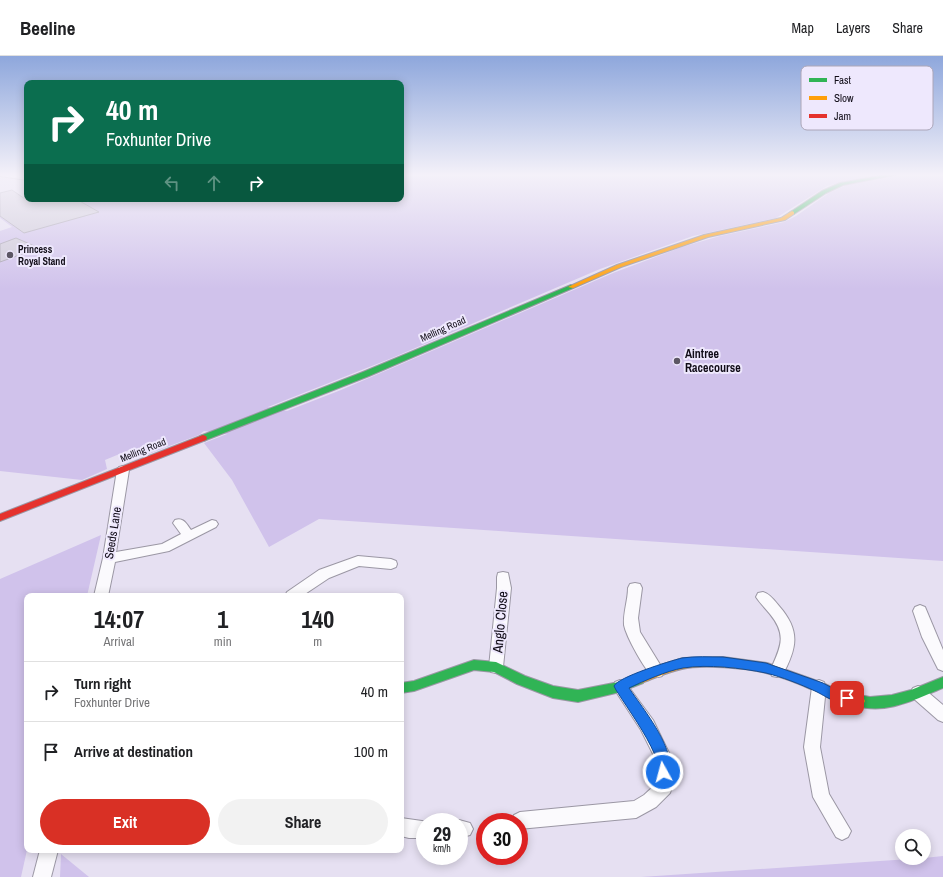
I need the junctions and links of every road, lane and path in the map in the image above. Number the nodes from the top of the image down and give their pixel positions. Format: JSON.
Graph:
{"nodes":[{"id":1,"x":793,"y":212,"type":"edge"},
{"id":2,"x":122,"y":470,"type":"junction"},
{"id":3,"x":0,"y":518,"type":"edge"},
{"id":4,"x":179,"y":523,"type":"dead end"},
{"id":5,"x":212,"y":524,"type":"dead end"},
{"id":6,"x":189,"y":536,"type":"junction"},
{"id":7,"x":109,"y":558,"type":"junction"},
{"id":8,"x":391,"y":564,"type":"dead end"},
{"id":9,"x":503,"y":577,"type":"dead end"},
{"id":10,"x":635,"y":588,"type":"dead end"},
{"id":11,"x":102,"y":593,"type":"edge"},
{"id":12,"x":296,"y":593,"type":"edge"},
{"id":13,"x":763,"y":597,"type":"dead end"},
{"id":14,"x":920,"y":612,"type":"dead end"},
{"id":15,"x":943,"y":664,"type":"edge"},
{"id":16,"x":496,"y":667,"type":"junction"},
{"id":17,"x":657,"y":671,"type":"junction"},
{"id":18,"x":778,"y":671,"type":"junction"},
{"id":19,"x":943,"y":682,"type":"edge"},
{"id":20,"x":620,"y":686,"type":"junction"},
{"id":21,"x":819,"y":687,"type":"junction"},
{"id":22,"x":404,"y":688,"type":"edge"},
{"id":23,"x":918,"y":693,"type":"junction"},
{"id":24,"x":943,"y":715,"type":"edge"},
{"id":25,"x":528,"y":820,"type":"edge"},
{"id":26,"x":404,"y":827,"type":"edge"},
{"id":27,"x":416,"y":828,"type":"edge"},
{"id":28,"x":842,"y":831,"type":"dead end"},
{"id":29,"x":48,"y":853,"type":"edge"},
{"id":30,"x":42,"y":877,"type":"edge"}],
"edges":[{"from":1,"to":2,"type":"street","name":"Melling Road"},
{"from":2,"to":3,"type":"street","name":"Melling Road"},
{"from":2,"to":7,"type":"street","name":"Seeds Lane"},
{"from":4,"to":6,"type":"street"},
{"from":5,"to":6,"type":"street"},
{"from":6,"to":7,"type":"street"},
{"from":7,"to":11,"type":"street","name":"Seeds Lane"},
{"from":8,"to":12,"type":"street"},
{"from":9,"to":16,"type":"street","name":"Anglo Close"},
{"from":10,"to":17,"type":"street"},
{"from":13,"to":18,"type":"street"},
{"from":14,"to":15,"type":"street"},
{"from":16,"to":20,"type":"street"},
{"from":16,"to":22,"type":"street"},
{"from":17,"to":18,"type":"street"},
{"from":17,"to":20,"type":"street"},
{"from":18,"to":21,"type":"street"},
{"from":19,"to":23,"type":"street"},
{"from":20,"to":25,"type":"street"},
{"from":21,"to":23,"type":"street"},
{"from":21,"to":28,"type":"street"},
{"from":23,"to":24,"type":"street"},
{"from":26,"to":27,"type":"street"},
{"from":29,"to":30,"type":"street"}]}
